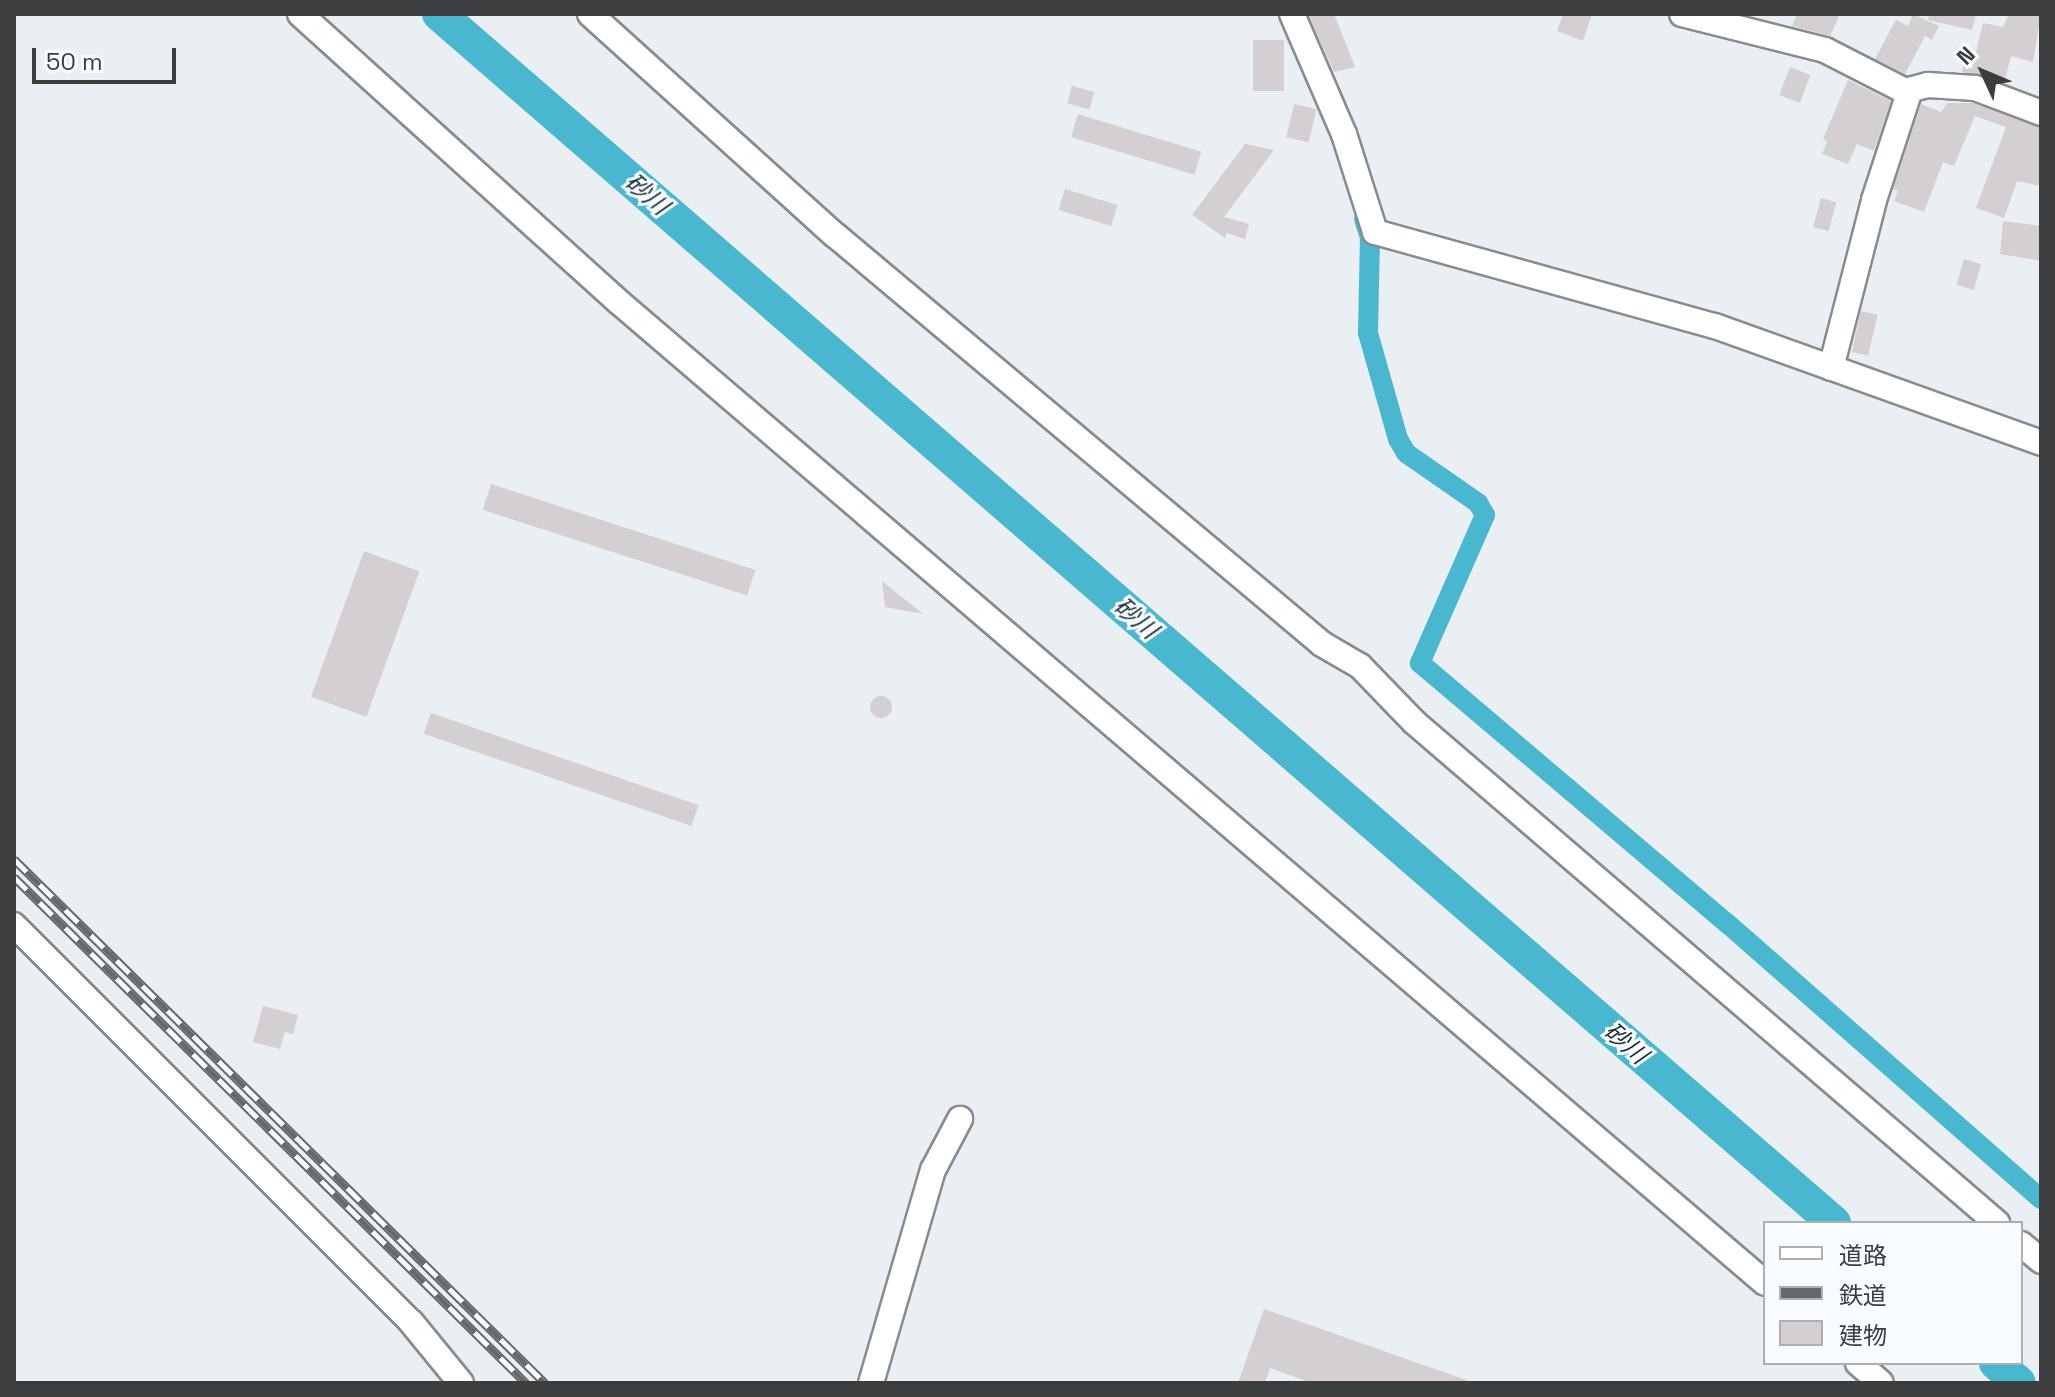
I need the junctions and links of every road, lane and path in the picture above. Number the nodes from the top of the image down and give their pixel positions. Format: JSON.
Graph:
{"nodes":[{"id":1,"x":300,"y":14,"type":"edge"},
{"id":2,"x":590,"y":14,"type":"edge"},
{"id":3,"x":1292,"y":14,"type":"edge"},
{"id":4,"x":1682,"y":14,"type":"edge"},
{"id":5,"x":1910,"y":90,"type":"junction"},
{"id":6,"x":2041,"y":113,"type":"edge"},
{"id":7,"x":1831,"y":368,"type":"junction"},
{"id":8,"x":2039,"y":436,"type":"edge"},
{"id":9,"x":14,"y":925,"type":"edge"},
{"id":10,"x":960,"y":1119,"type":"dead end"},
{"id":11,"x":1995,"y":1221,"type":"edge"},
{"id":12,"x":2023,"y":1246,"type":"edge"},
{"id":13,"x":2041,"y":1261,"type":"edge"},
{"id":14,"x":1763,"y":1281,"type":"edge"},
{"id":15,"x":1860,"y":1365,"type":"edge"},
{"id":16,"x":461,"y":1383,"type":"edge"},
{"id":17,"x":871,"y":1383,"type":"edge"},
{"id":18,"x":1881,"y":1383,"type":"edge"}],
"edges":[{"from":1,"to":14,"type":"street"},
{"from":2,"to":11,"type":"street"},
{"from":3,"to":7,"type":"street"},
{"from":4,"to":5,"type":"street"},
{"from":5,"to":6,"type":"street"},
{"from":5,"to":7,"type":"street"},
{"from":7,"to":8,"type":"street"},
{"from":9,"to":16,"type":"street"},
{"from":10,"to":17,"type":"street"},
{"from":12,"to":13,"type":"street"},
{"from":15,"to":18,"type":"street"}]}
